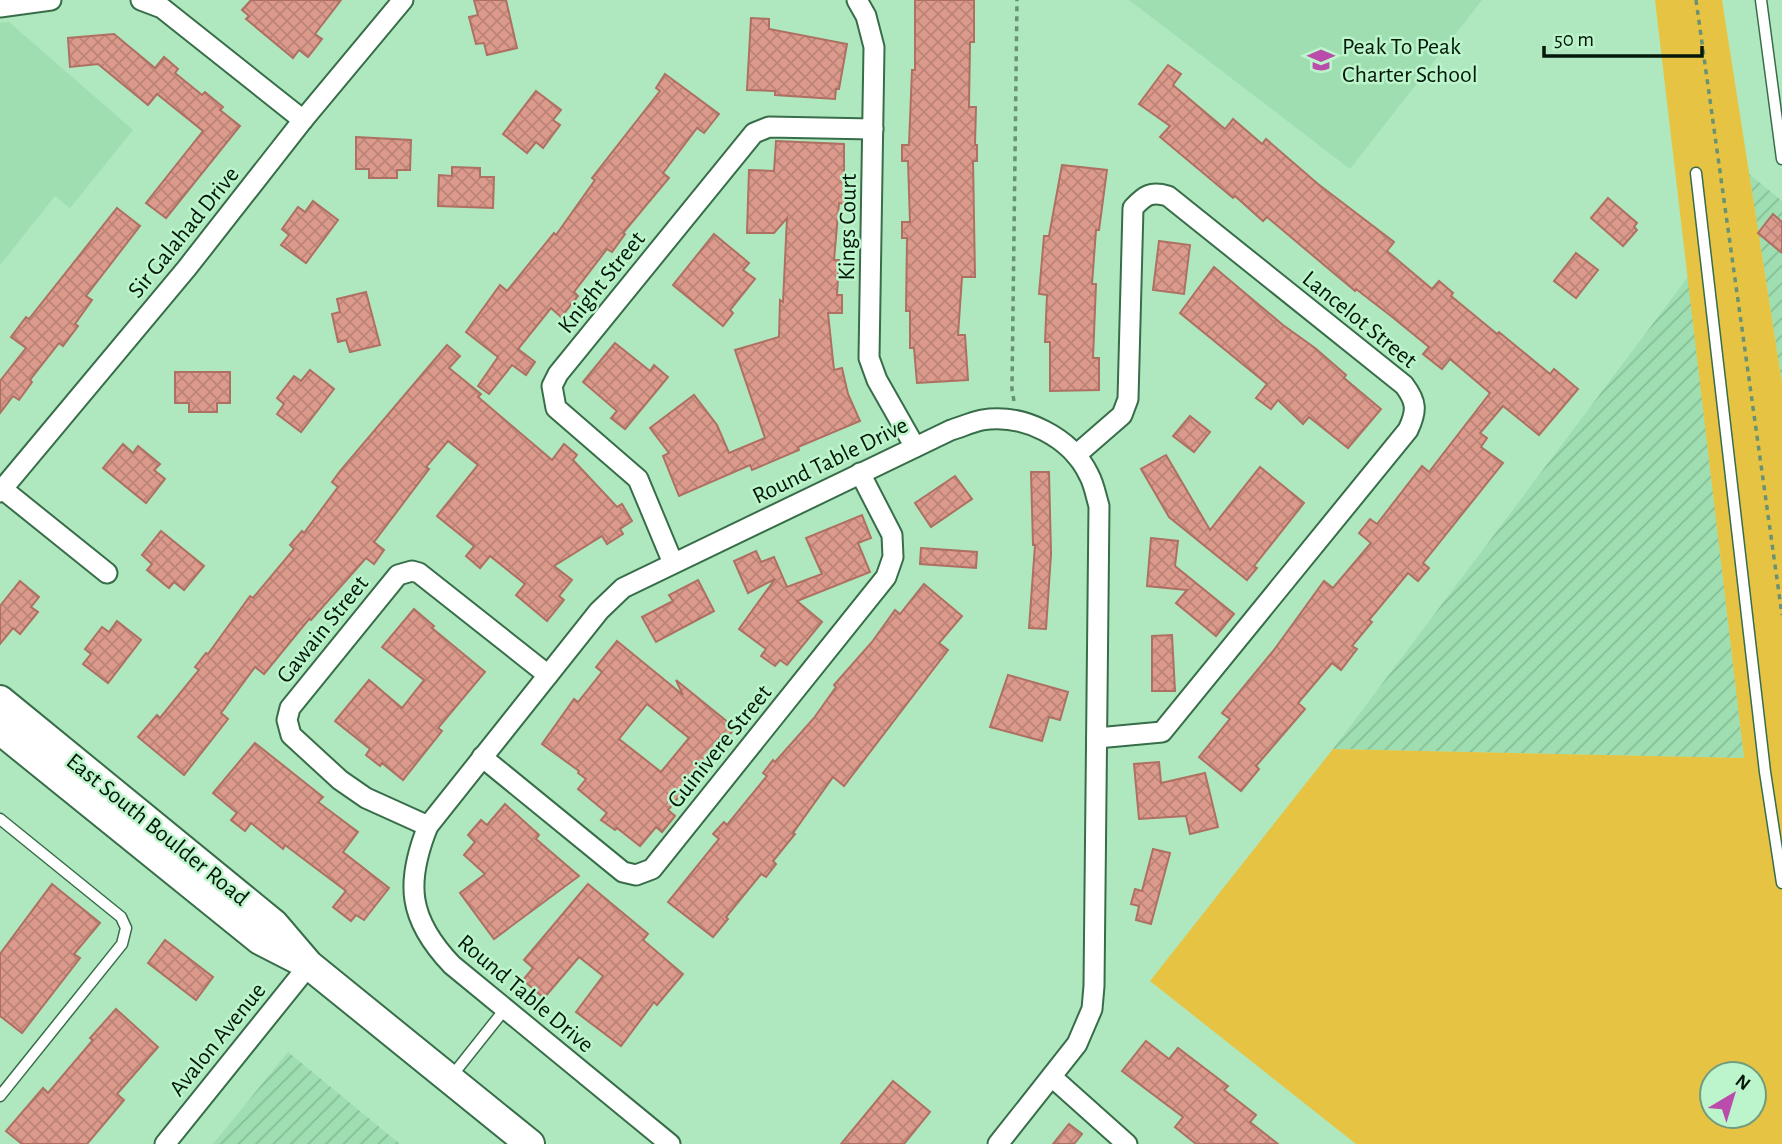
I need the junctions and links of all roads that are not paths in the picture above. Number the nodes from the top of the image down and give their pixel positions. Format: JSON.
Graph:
{"nodes":[{"id":1,"x":51,"y":0,"type":"edge"},
{"id":2,"x":141,"y":0,"type":"edge"},
{"id":3,"x":402,"y":0,"type":"edge"},
{"id":4,"x":857,"y":0,"type":"edge"},
{"id":5,"x":1761,"y":0,"type":"edge"},
{"id":6,"x":0,"y":7,"type":"edge"},
{"id":7,"x":303,"y":120,"type":"junction"},
{"id":8,"x":873,"y":129,"type":"junction"},
{"id":9,"x":1782,"y":159,"type":"edge"},
{"id":10,"x":1696,"y":173,"type":"dead end"},
{"id":11,"x":915,"y":447,"type":"junction"},
{"id":12,"x":1076,"y":455,"type":"junction"},
{"id":13,"x":860,"y":473,"type":"junction"},
{"id":14,"x":1,"y":489,"type":"edge"},
{"id":15,"x":673,"y":563,"type":"junction"},
{"id":16,"x":107,"y":573,"type":"dead end"},
{"id":17,"x":548,"y":675,"type":"junction"},
{"id":18,"x":0,"y":700,"type":"edge"},
{"id":19,"x":0,"y":730,"type":"edge"},
{"id":20,"x":1097,"y":738,"type":"junction"},
{"id":21,"x":482,"y":757,"type":"junction"},
{"id":22,"x":0,"y":819,"type":"edge"},
{"id":23,"x":428,"y":826,"type":"junction"},
{"id":24,"x":1782,"y":883,"type":"edge"},
{"id":25,"x":309,"y":965,"type":"junction"},
{"id":26,"x":505,"y":1009,"type":"junction"},
{"id":27,"x":1052,"y":1077,"type":"junction"},
{"id":28,"x":450,"y":1079,"type":"junction"},
{"id":29,"x":0,"y":1096,"type":"edge"},
{"id":30,"x":165,"y":1144,"type":"edge"},
{"id":31,"x":530,"y":1144,"type":"edge"},
{"id":32,"x":670,"y":1144,"type":"edge"},
{"id":33,"x":998,"y":1144,"type":"edge"},
{"id":34,"x":1127,"y":1144,"type":"edge"}],
"edges":[{"from":1,"to":6,"type":"street"},
{"from":2,"to":7,"type":"street"},
{"from":3,"to":7,"type":"street","name":"Sir Galahad Drive"},
{"from":4,"to":8,"type":"street","name":"Kings Court"},
{"from":5,"to":9,"type":"lane"},
{"from":7,"to":14,"type":"street","name":"Sir Galahad Drive"},
{"from":8,"to":11,"type":"street","name":"Kings Court"},
{"from":8,"to":15,"type":"street","name":"Knight Street"},
{"from":10,"to":24,"type":"lane"},
{"from":11,"to":12,"type":"street","name":"Round Table Drive"},
{"from":11,"to":13,"type":"street","name":"Round Table Drive"},
{"from":12,"to":20,"type":"street","name":"Round Table Drive"},
{"from":12,"to":20,"type":"street","name":"Lancelot Street"},
{"from":13,"to":15,"type":"street","name":"Round Table Drive"},
{"from":13,"to":21,"type":"street","name":"Guinivere Street"},
{"from":14,"to":16,"type":"street"},
{"from":15,"to":17,"type":"street","name":"Round Table Drive"},
{"from":17,"to":21,"type":"street","name":"Round Table Drive"},
{"from":17,"to":23,"type":"street","name":"Gawain Street"},
{"from":18,"to":25,"type":"main road","name":"East South Boulder Road"},
{"from":19,"to":25,"type":"main road","name":"East South Boulder Road"},
{"from":20,"to":27,"type":"street","name":"Round Table Drive"},
{"from":21,"to":23,"type":"street","name":"Round Table Drive"},
{"from":22,"to":29,"type":"lane"},
{"from":23,"to":26,"type":"street","name":"Round Table Drive"},
{"from":25,"to":28,"type":"main road","name":"East South Boulder Road"},
{"from":25,"to":30,"type":"street","name":"Avalon Avenue"},
{"from":26,"to":28,"type":"lane"},
{"from":26,"to":32,"type":"street","name":"Round Table Drive"},
{"from":27,"to":33,"type":"street","name":"Round Table Drive"},
{"from":27,"to":34,"type":"street"},
{"from":28,"to":31,"type":"main road","name":"East South Boulder Road"}]}
